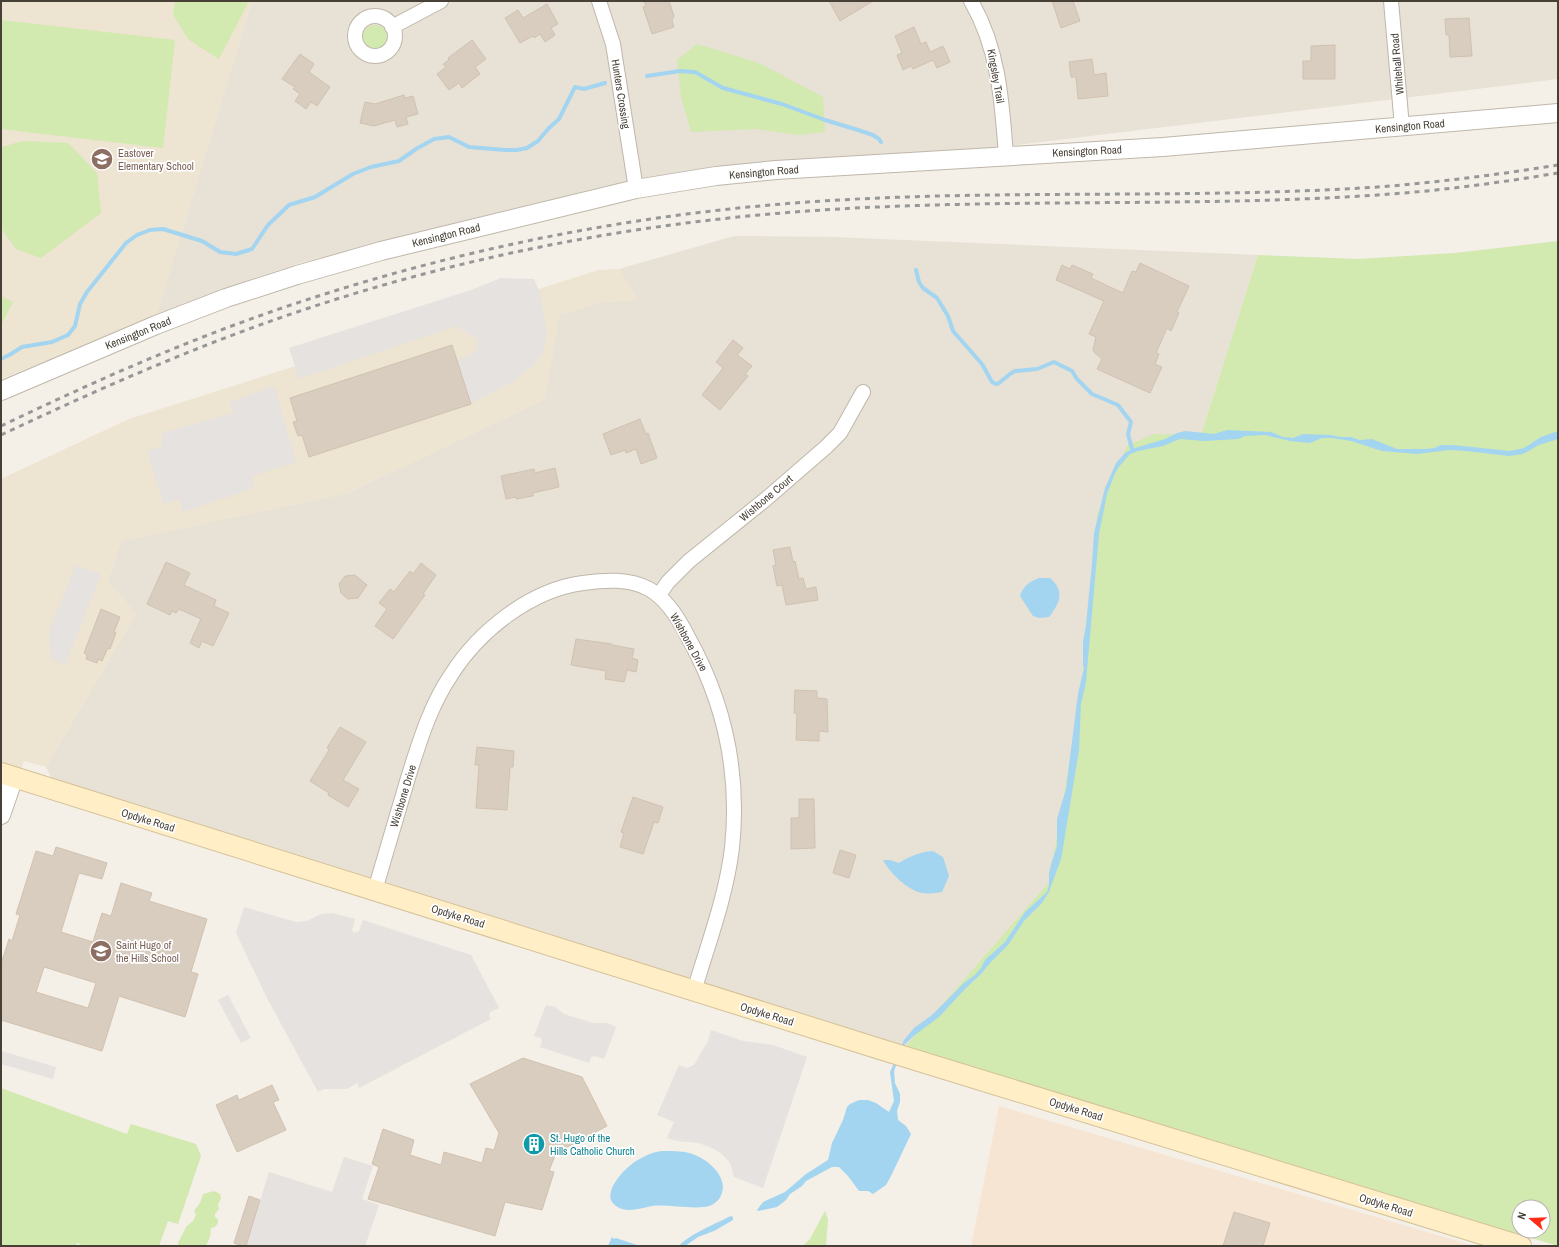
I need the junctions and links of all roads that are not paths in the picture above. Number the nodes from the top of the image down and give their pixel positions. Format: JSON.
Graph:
{"nodes":[{"id":1,"x":441,"y":1,"type":"edge"},
{"id":2,"x":599,"y":1,"type":"edge"},
{"id":3,"x":971,"y":1,"type":"edge"},
{"id":4,"x":1391,"y":1,"type":"edge"},
{"id":5,"x":392,"y":27,"type":"dead end"},
{"id":6,"x":1558,"y":113,"type":"edge"},
{"id":7,"x":1402,"y":127,"type":"junction"},
{"id":8,"x":1006,"y":156,"type":"junction"},
{"id":9,"x":636,"y":189,"type":"junction"},
{"id":10,"x":1,"y":391,"type":"edge"},
{"id":11,"x":863,"y":392,"type":"dead end"},
{"id":12,"x":659,"y":596,"type":"junction"},
{"id":13,"x":7,"y":775,"type":"edge"},
{"id":14,"x":1,"y":815,"type":"edge"},
{"id":15,"x":374,"y":890,"type":"junction"},
{"id":16,"x":694,"y":991,"type":"junction"},
{"id":17,"x":1521,"y":1246,"type":"edge"}],
"edges":[{"from":1,"to":5,"type":"street"},
{"from":2,"to":9,"type":"street","name":"Hunters Crossing"},
{"from":3,"to":8,"type":"street","name":"Kingsley Trail"},
{"from":4,"to":7,"type":"street","name":"Whitehall Road"},
{"from":6,"to":7,"type":"street","name":"Kensington Road"},
{"from":7,"to":8,"type":"street","name":"Kensington Road"},
{"from":8,"to":9,"type":"street","name":"Kensington Road"},
{"from":9,"to":10,"type":"street","name":"Kensington Road"},
{"from":11,"to":12,"type":"street","name":"Wishbone Court"},
{"from":12,"to":15,"type":"street","name":"Wishbone Drive"},
{"from":12,"to":16,"type":"street","name":"Wishbone Drive"},
{"from":13,"to":14,"type":"street"},
{"from":13,"to":15,"type":"main road","name":"Opdyke Road"},
{"from":15,"to":16,"type":"main road","name":"Opdyke Road"},
{"from":16,"to":17,"type":"main road","name":"Opdyke Road"}]}
